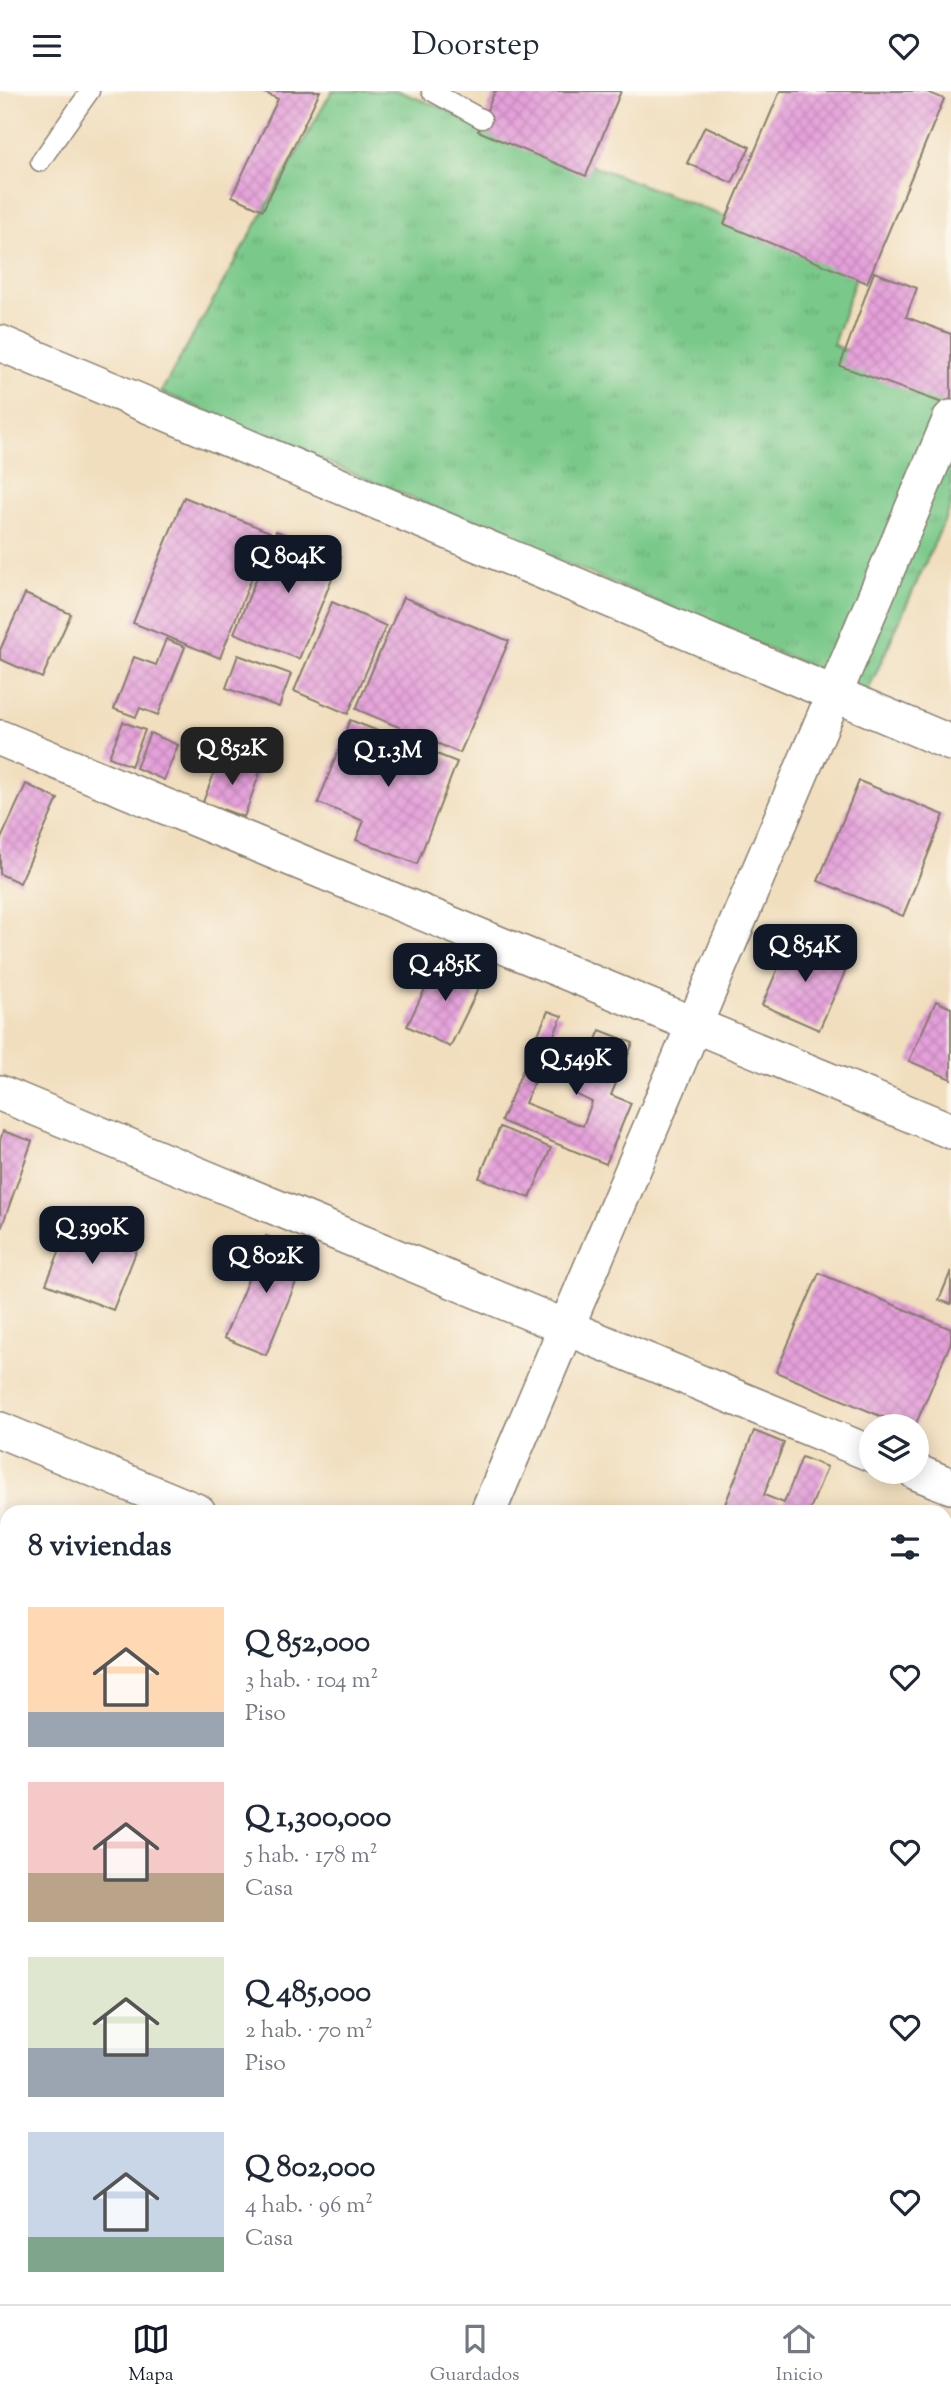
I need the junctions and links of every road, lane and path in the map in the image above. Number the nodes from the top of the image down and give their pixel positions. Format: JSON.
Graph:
{"nodes":[{"id":1,"x":90,"y":91,"type":"edge"},
{"id":2,"x":431,"y":91,"type":"edge"},
{"id":3,"x":482,"y":119,"type":"dead end"},
{"id":4,"x":40,"y":162,"type":"dead end"},
{"id":5,"x":0,"y":343,"type":"edge"},
{"id":6,"x":951,"y":418,"type":"edge"},
{"id":7,"x":834,"y":694,"type":"junction"},
{"id":8,"x":0,"y":738,"type":"edge"},
{"id":9,"x":951,"y":743,"type":"edge"},
{"id":10,"x":695,"y":1025,"type":"junction"},
{"id":11,"x":0,"y":1093,"type":"edge"},
{"id":12,"x":951,"y":1131,"type":"edge"},
{"id":13,"x":567,"y":1327,"type":"junction"},
{"id":14,"x":0,"y":1430,"type":"edge"},
{"id":15,"x":859,"y":1449,"type":"edge"},
{"id":16,"x":929,"y":1477,"type":"edge"},
{"id":17,"x":951,"y":1486,"type":"edge"},
{"id":18,"x":181,"y":1505,"type":"edge"},
{"id":19,"x":491,"y":1505,"type":"edge"}],
"edges":[{"from":1,"to":4,"type":"lane"},
{"from":2,"to":3,"type":"lane"},
{"from":5,"to":7,"type":"street"},
{"from":6,"to":7,"type":"street"},
{"from":7,"to":9,"type":"street"},
{"from":7,"to":10,"type":"street"},
{"from":8,"to":10,"type":"street"},
{"from":10,"to":12,"type":"street"},
{"from":10,"to":13,"type":"street"},
{"from":11,"to":13,"type":"street"},
{"from":13,"to":15,"type":"street"},
{"from":13,"to":19,"type":"street"},
{"from":14,"to":18,"type":"street"},
{"from":16,"to":17,"type":"street"}]}
